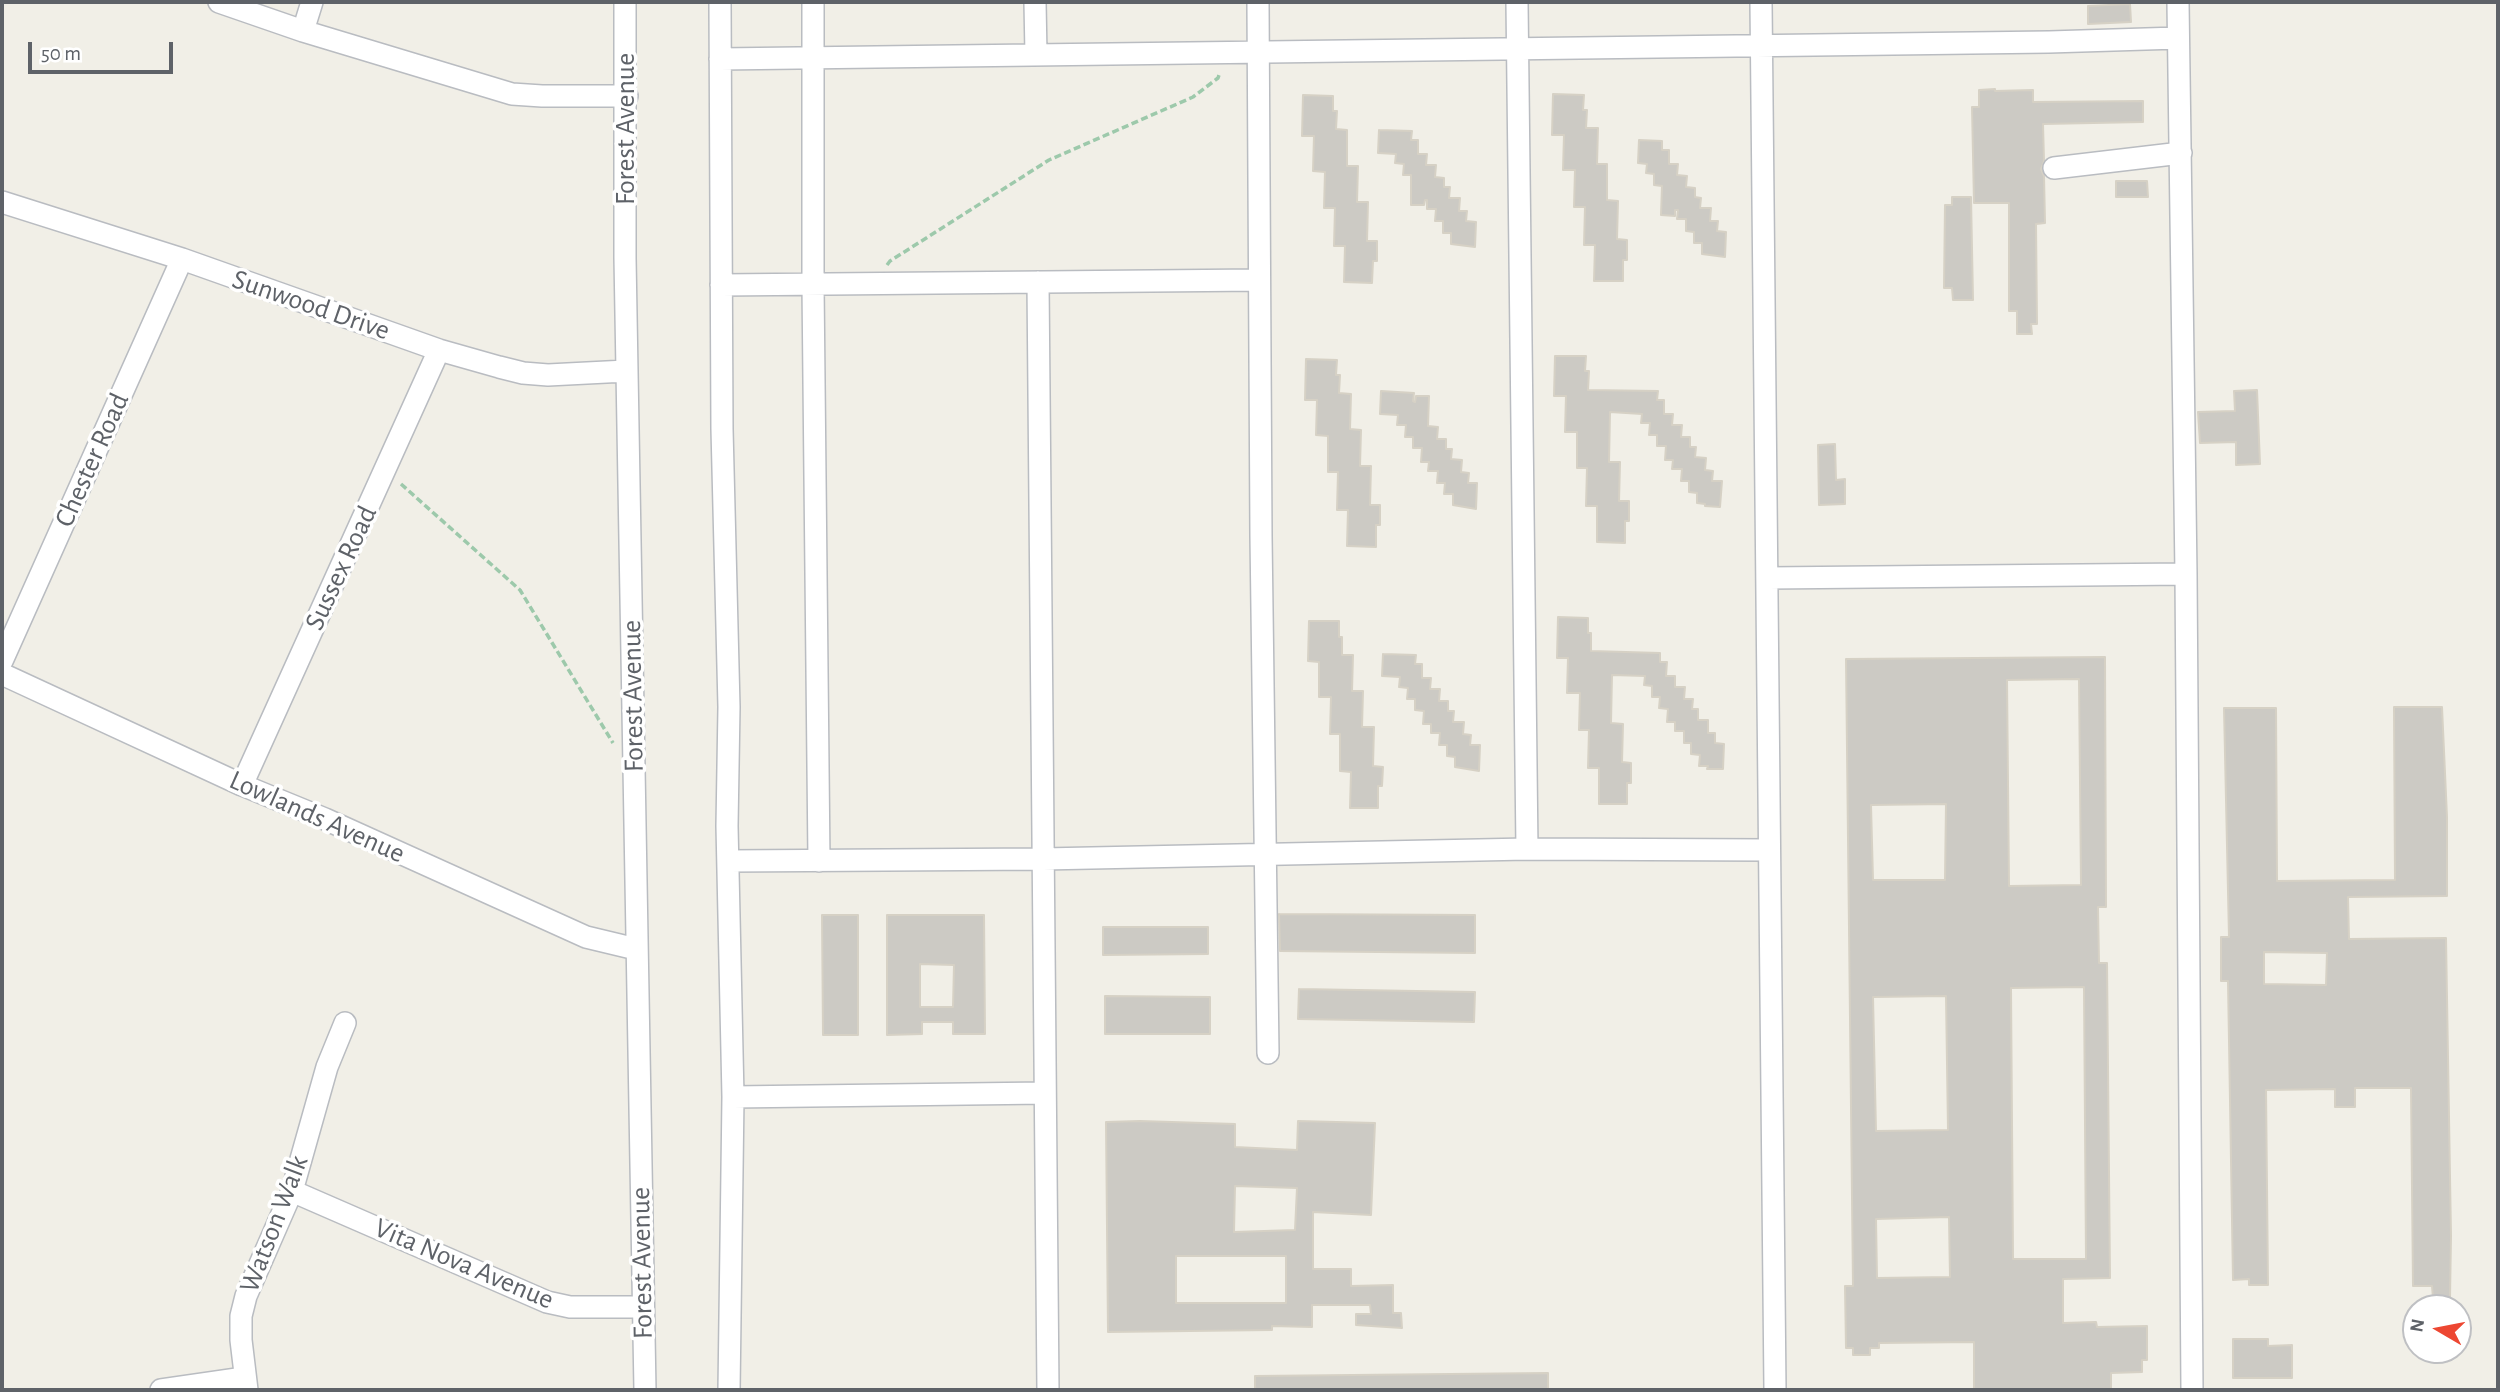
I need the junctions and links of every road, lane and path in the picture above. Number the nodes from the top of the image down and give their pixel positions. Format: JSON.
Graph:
{"nodes":[{"id":1,"x":219,"y":2,"type":"edge"},
{"id":2,"x":312,"y":2,"type":"edge"},
{"id":3,"x":625,"y":2,"type":"edge"},
{"id":4,"x":720,"y":2,"type":"edge"},
{"id":5,"x":813,"y":2,"type":"edge"},
{"id":6,"x":1035,"y":2,"type":"edge"},
{"id":7,"x":1258,"y":2,"type":"edge"},
{"id":8,"x":1517,"y":2,"type":"edge"},
{"id":9,"x":1761,"y":2,"type":"edge"},
{"id":10,"x":2178,"y":2,"type":"edge"},
{"id":11,"x":303,"y":31,"type":"junction"},
{"id":12,"x":2178,"y":38,"type":"junction"},
{"id":13,"x":1761,"y":46,"type":"junction"},
{"id":14,"x":1518,"y":49,"type":"junction"},
{"id":15,"x":1227,"y":52,"type":"junction"},
{"id":16,"x":1259,"y":52,"type":"junction"},
{"id":17,"x":1036,"y":55,"type":"junction"},
{"id":18,"x":814,"y":58,"type":"junction"},
{"id":19,"x":720,"y":59,"type":"junction"},
{"id":20,"x":626,"y":96,"type":"junction"},
{"id":21,"x":2181,"y":153,"type":"junction"},
{"id":22,"x":2054,"y":168,"type":"dead end"},
{"id":23,"x":2,"y":202,"type":"edge"},
{"id":24,"x":182,"y":259,"type":"junction"},
{"id":25,"x":1259,"y":280,"type":"junction"},
{"id":26,"x":1038,"y":282,"type":"junction"},
{"id":27,"x":875,"y":284,"type":"junction"},
{"id":28,"x":721,"y":285,"type":"junction"},
{"id":29,"x":813,"y":285,"type":"junction"},
{"id":30,"x":439,"y":350,"type":"junction"},
{"id":31,"x":626,"y":371,"type":"junction"},
{"id":32,"x":386,"y":470,"type":"junction"},
{"id":33,"x":2186,"y":574,"type":"junction"},
{"id":34,"x":1768,"y":578,"type":"junction"},
{"id":35,"x":2,"y":661,"type":"edge"},
{"id":36,"x":2,"y":674,"type":"edge"},
{"id":37,"x":613,"y":743,"type":"dead end"},
{"id":38,"x":242,"y":785,"type":"junction"},
{"id":39,"x":1527,"y":849,"type":"junction"},
{"id":40,"x":1769,"y":850,"type":"junction"},
{"id":41,"x":1265,"y":856,"type":"junction"},
{"id":42,"x":1043,"y":859,"type":"junction"},
{"id":43,"x":728,"y":861,"type":"junction"},
{"id":44,"x":819,"y":861,"type":"junction"},
{"id":45,"x":636,"y":949,"type":"junction"},
{"id":46,"x":345,"y":1023,"type":"dead end"},
{"id":47,"x":1268,"y":1053,"type":"dead end"},
{"id":48,"x":1045,"y":1093,"type":"junction"},
{"id":49,"x":733,"y":1097,"type":"junction"},
{"id":50,"x":292,"y":1191,"type":"junction"},
{"id":51,"x":643,"y":1307,"type":"junction"},
{"id":52,"x":245,"y":1384,"type":"edge"},
{"id":53,"x":162,"y":1390,"type":"edge"},
{"id":54,"x":645,"y":1390,"type":"edge"},
{"id":55,"x":729,"y":1390,"type":"edge"},
{"id":56,"x":1048,"y":1390,"type":"edge"},
{"id":57,"x":1775,"y":1390,"type":"edge"},
{"id":58,"x":2192,"y":1390,"type":"edge"}],
"edges":[{"from":1,"to":11,"type":"street"},
{"from":2,"to":11,"type":"street"},
{"from":3,"to":20,"type":"street","name":"Forest Avenue"},
{"from":4,"to":19,"type":"street"},
{"from":5,"to":18,"type":"street"},
{"from":6,"to":17,"type":"street"},
{"from":7,"to":16,"type":"street"},
{"from":8,"to":14,"type":"street"},
{"from":9,"to":13,"type":"street"},
{"from":10,"to":12,"type":"street"},
{"from":11,"to":20,"type":"street"},
{"from":12,"to":13,"type":"street"},
{"from":12,"to":21,"type":"street"},
{"from":13,"to":14,"type":"street"},
{"from":13,"to":34,"type":"street"},
{"from":14,"to":16,"type":"street"},
{"from":14,"to":39,"type":"street"},
{"from":15,"to":16,"type":"street"},
{"from":15,"to":17,"type":"street"},
{"from":15,"to":27,"type":"path"},
{"from":16,"to":25,"type":"street"},
{"from":17,"to":18,"type":"street"},
{"from":18,"to":19,"type":"street"},
{"from":18,"to":29,"type":"street"},
{"from":19,"to":28,"type":"street"},
{"from":20,"to":31,"type":"street","name":"Forest Avenue"},
{"from":21,"to":22,"type":"street"},
{"from":21,"to":33,"type":"street"},
{"from":23,"to":24,"type":"street","name":"Sunwood Drive"},
{"from":24,"to":30,"type":"street","name":"Sunwood Drive"},
{"from":24,"to":35,"type":"street","name":"Chester Road"},
{"from":25,"to":26,"type":"street"},
{"from":25,"to":41,"type":"street"},
{"from":26,"to":27,"type":"street"},
{"from":26,"to":42,"type":"street"},
{"from":27,"to":29,"type":"street"},
{"from":28,"to":29,"type":"street"},
{"from":28,"to":43,"type":"street"},
{"from":29,"to":44,"type":"street"},
{"from":30,"to":31,"type":"street","name":"Sunwood Drive"},
{"from":30,"to":32,"type":"street","name":"Sussex Road"},
{"from":31,"to":45,"type":"street","name":"Forest Avenue"},
{"from":32,"to":37,"type":"path"},
{"from":32,"to":38,"type":"street","name":"Sussex Road"},
{"from":33,"to":34,"type":"street"},
{"from":33,"to":58,"type":"street"},
{"from":34,"to":40,"type":"street"},
{"from":36,"to":38,"type":"street","name":"Lowlands Avenue"},
{"from":38,"to":45,"type":"street","name":"Lowlands Avenue"},
{"from":39,"to":40,"type":"street"},
{"from":39,"to":41,"type":"street"},
{"from":40,"to":57,"type":"street"},
{"from":41,"to":42,"type":"street"},
{"from":41,"to":47,"type":"street"},
{"from":42,"to":44,"type":"street"},
{"from":42,"to":48,"type":"street"},
{"from":43,"to":44,"type":"street"},
{"from":43,"to":49,"type":"street"},
{"from":45,"to":51,"type":"street","name":"Forest Avenue"},
{"from":46,"to":50,"type":"street","name":"Watson Walk"},
{"from":48,"to":49,"type":"street"},
{"from":48,"to":56,"type":"street"},
{"from":49,"to":55,"type":"street"},
{"from":50,"to":51,"type":"street","name":"Vita Nova Avenue"},
{"from":50,"to":52,"type":"street","name":"Watson Walk"},
{"from":51,"to":54,"type":"street","name":"Forest Avenue"},
{"from":52,"to":53,"type":"street"}]}
